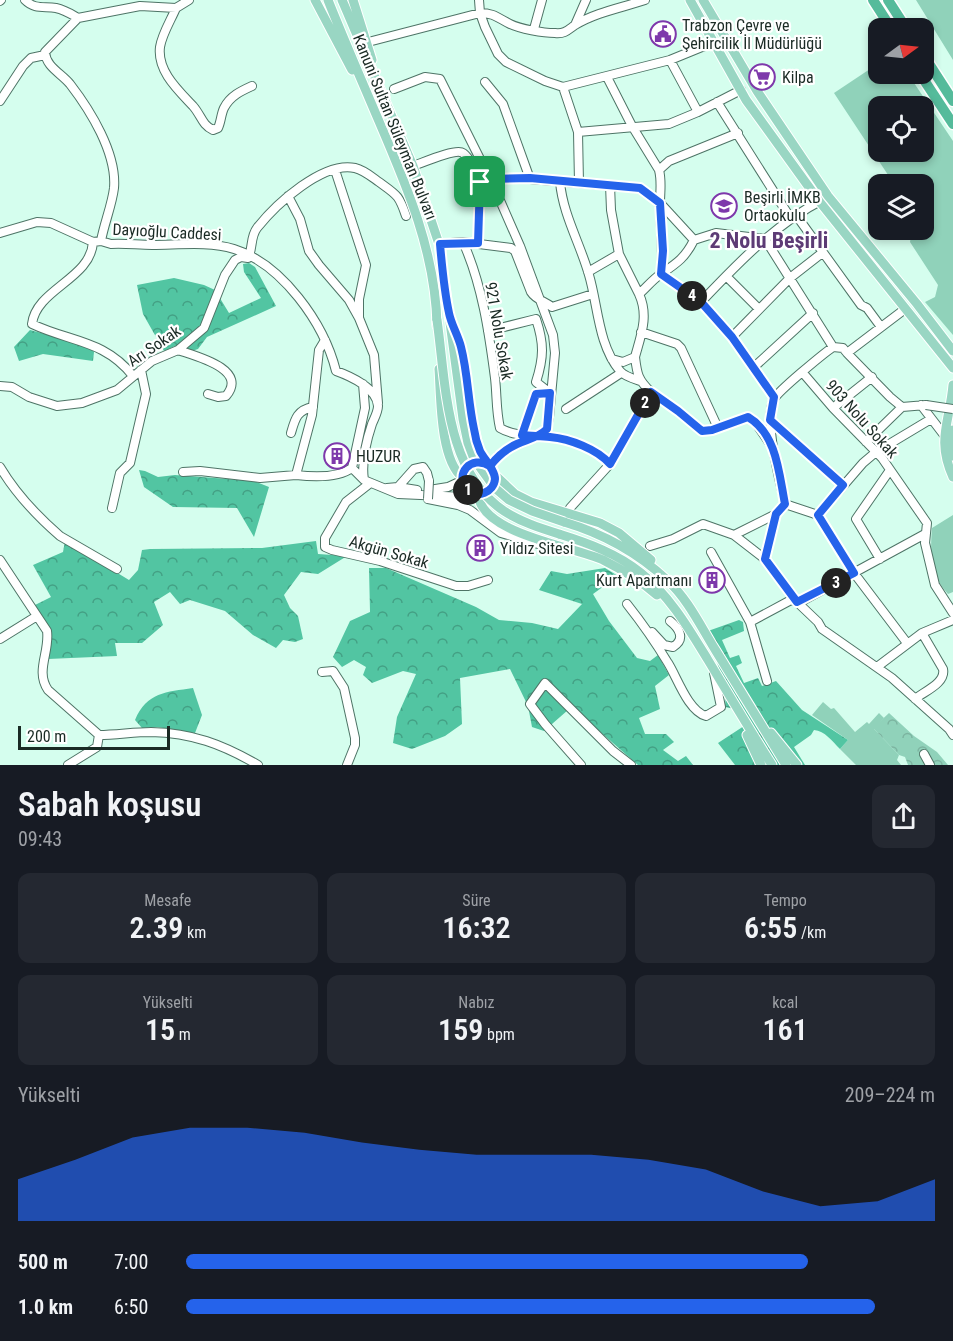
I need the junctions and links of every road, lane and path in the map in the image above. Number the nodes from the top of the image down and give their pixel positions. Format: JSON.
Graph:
{"nodes":[{"id":1,"x":25,"y":0,"type":"edge"},
{"id":2,"x":189,"y":0,"type":"edge"},
{"id":3,"x":328,"y":0,"type":"edge"},
{"id":4,"x":342,"y":0,"type":"edge"},
{"id":5,"x":353,"y":0,"type":"edge"},
{"id":6,"x":479,"y":0,"type":"edge"},
{"id":7,"x":542,"y":0,"type":"edge"},
{"id":8,"x":586,"y":0,"type":"edge"},
{"id":9,"x":645,"y":0,"type":"edge"},
{"id":10,"x":690,"y":0,"type":"edge"},
{"id":11,"x":703,"y":0,"type":"edge"},
{"id":12,"x":872,"y":0,"type":"edge"},
{"id":13,"x":888,"y":0,"type":"edge"},
{"id":14,"x":317,"y":2,"type":"edge"},
{"id":15,"x":626,"y":3,"type":"edge"},
{"id":16,"x":176,"y":8,"type":"junction"},
{"id":17,"x":480,"y":13,"type":"junction"},
{"id":18,"x":78,"y":18,"type":"junction"},
{"id":19,"x":884,"y":18,"type":"edge"},
{"id":20,"x":899,"y":18,"type":"edge"},
{"id":21,"x":576,"y":25,"type":"junction"},
{"id":22,"x":534,"y":29,"type":"junction"},
{"id":23,"x":372,"y":41,"type":"dead end"},
{"id":24,"x":714,"y":42,"type":"junction"},
{"id":25,"x":45,"y":55,"type":"junction"},
{"id":26,"x":670,"y":60,"type":"junction"},
{"id":27,"x":934,"y":72,"type":"edge"},
{"id":28,"x":607,"y":77,"type":"junction"},
{"id":29,"x":485,"y":82,"type":"dead end"},
{"id":30,"x":927,"y":84,"type":"edge"},
{"id":31,"x":252,"y":86,"type":"dead end"},
{"id":32,"x":563,"y":87,"type":"junction"},
{"id":33,"x":394,"y":89,"type":"dead end"},
{"id":34,"x":741,"y":90,"type":"junction"},
{"id":35,"x":382,"y":94,"type":"junction"},
{"id":36,"x":369,"y":98,"type":"junction"},
{"id":37,"x":0,"y":101,"type":"edge"},
{"id":38,"x":953,"y":101,"type":"edge"},
{"id":39,"x":717,"y":102,"type":"junction"},
{"id":40,"x":698,"y":112,"type":"junction"},
{"id":41,"x":953,"y":124,"type":"edge"},
{"id":42,"x":632,"y":126,"type":"junction"},
{"id":43,"x":578,"y":132,"type":"junction"},
{"id":44,"x":738,"y":133,"type":"junction"},
{"id":45,"x":413,"y":166,"type":"junction"},
{"id":46,"x":335,"y":170,"type":"junction"},
{"id":47,"x":660,"y":170,"type":"junction"},
{"id":48,"x":530,"y":178,"type":"junction"},
{"id":49,"x":490,"y":179,"type":"junction"},
{"id":50,"x":480,"y":182,"type":"junction"},
{"id":51,"x":560,"y":182,"type":"junction"},
{"id":52,"x":579,"y":183,"type":"junction"},
{"id":53,"x":610,"y":185,"type":"junction"},
{"id":54,"x":288,"y":196,"type":"junction"},
{"id":55,"x":824,"y":199,"type":"junction"},
{"id":56,"x":660,"y":203,"type":"junction"},
{"id":57,"x":406,"y":216,"type":"dead end"},
{"id":58,"x":794,"y":217,"type":"junction"},
{"id":59,"x":0,"y":233,"type":"edge"},
{"id":60,"x":765,"y":239,"type":"junction"},
{"id":61,"x":694,"y":240,"type":"junction"},
{"id":62,"x":97,"y":242,"type":"junction"},
{"id":63,"x":463,"y":242,"type":"junction"},
{"id":64,"x":478,"y":243,"type":"junction"},
{"id":65,"x":440,"y":244,"type":"junction"},
{"id":66,"x":822,"y":252,"type":"junction"},
{"id":67,"x":619,"y":254,"type":"junction"},
{"id":68,"x":250,"y":255,"type":"junction"},
{"id":69,"x":588,"y":272,"type":"junction"},
{"id":70,"x":661,"y":274,"type":"junction"},
{"id":71,"x":726,"y":276,"type":"junction"},
{"id":72,"x":790,"y":278,"type":"junction"},
{"id":73,"x":593,"y":294,"type":"junction"},
{"id":74,"x":639,"y":294,"type":"junction"},
{"id":75,"x":539,"y":300,"type":"junction"},
{"id":76,"x":701,"y":302,"type":"junction"},
{"id":77,"x":917,"y":304,"type":"junction"},
{"id":78,"x":759,"y":309,"type":"junction"},
{"id":79,"x":905,"y":309,"type":"junction"},
{"id":80,"x":813,"y":313,"type":"junction"},
{"id":81,"x":449,"y":315,"type":"junction"},
{"id":82,"x":359,"y":318,"type":"junction"},
{"id":83,"x":437,"y":320,"type":"junction"},
{"id":84,"x":881,"y":327,"type":"junction"},
{"id":85,"x":488,"y":331,"type":"junction"},
{"id":86,"x":641,"y":333,"type":"junction"},
{"id":87,"x":732,"y":337,"type":"junction"},
{"id":88,"x":325,"y":340,"type":"junction"},
{"id":89,"x":953,"y":342,"type":"edge"},
{"id":90,"x":833,"y":347,"type":"junction"},
{"id":91,"x":178,"y":350,"type":"junction"},
{"id":92,"x":953,"y":351,"type":"edge"},
{"id":93,"x":848,"y":353,"type":"junction"},
{"id":94,"x":635,"y":357,"type":"junction"},
{"id":95,"x":612,"y":359,"type":"junction"},
{"id":96,"x":753,"y":368,"type":"junction"},
{"id":97,"x":953,"y":368,"type":"edge"},
{"id":98,"x":141,"y":370,"type":"junction"},
{"id":99,"x":621,"y":373,"type":"junction"},
{"id":100,"x":803,"y":373,"type":"junction"},
{"id":101,"x":953,"y":375,"type":"edge"},
{"id":102,"x":133,"y":376,"type":"junction"},
{"id":103,"x":872,"y":377,"type":"junction"},
{"id":104,"x":640,"y":381,"type":"junction"},
{"id":105,"x":363,"y":384,"type":"junction"},
{"id":106,"x":953,"y":385,"type":"edge"},
{"id":107,"x":0,"y":386,"type":"edge"},
{"id":108,"x":651,"y":392,"type":"junction"},
{"id":109,"x":550,"y":393,"type":"junction"},
{"id":110,"x":208,"y":394,"type":"dead end"},
{"id":111,"x":774,"y":397,"type":"junction"},
{"id":112,"x":924,"y":405,"type":"junction"},
{"id":113,"x":378,"y":406,"type":"junction"},
{"id":114,"x":902,"y":406,"type":"junction"},
{"id":115,"x":313,"y":407,"type":"junction"},
{"id":116,"x":832,"y":408,"type":"junction"},
{"id":117,"x":566,"y":409,"type":"dead end"},
{"id":118,"x":953,"y":409,"type":"edge"},
{"id":119,"x":931,"y":419,"type":"junction"},
{"id":120,"x":770,"y":420,"type":"junction"},
{"id":121,"x":718,"y":428,"type":"junction"},
{"id":122,"x":953,"y":430,"type":"edge"},
{"id":123,"x":291,"y":433,"type":"dead end"},
{"id":124,"x":522,"y":435,"type":"junction"},
{"id":125,"x":944,"y":435,"type":"junction"},
{"id":126,"x":866,"y":442,"type":"junction"},
{"id":127,"x":774,"y":449,"type":"junction"},
{"id":128,"x":876,"y":452,"type":"junction"},
{"id":129,"x":953,"y":456,"type":"edge"},
{"id":130,"x":610,"y":464,"type":"junction"},
{"id":131,"x":488,"y":465,"type":"junction"},
{"id":132,"x":0,"y":467,"type":"edge"},
{"id":133,"x":352,"y":468,"type":"junction"},
{"id":134,"x":890,"y":470,"type":"junction"},
{"id":135,"x":183,"y":472,"type":"dead end"},
{"id":136,"x":296,"y":475,"type":"junction"},
{"id":137,"x":495,"y":475,"type":"junction"},
{"id":138,"x":953,"y":477,"type":"edge"},
{"id":139,"x":463,"y":478,"type":"junction"},
{"id":140,"x":367,"y":482,"type":"junction"},
{"id":141,"x":843,"y":485,"type":"junction"},
{"id":142,"x":398,"y":487,"type":"junction"},
{"id":143,"x":386,"y":489,"type":"junction"},
{"id":144,"x":476,"y":494,"type":"junction"},
{"id":145,"x":785,"y":504,"type":"junction"},
{"id":146,"x":570,"y":507,"type":"dead end"},
{"id":147,"x":112,"y":508,"type":"dead end"},
{"id":148,"x":776,"y":514,"type":"junction"},
{"id":149,"x":818,"y":515,"type":"junction"},
{"id":150,"x":925,"y":534,"type":"junction"},
{"id":151,"x":734,"y":535,"type":"junction"},
{"id":152,"x":545,"y":546,"type":"dead end"},
{"id":153,"x":650,"y":546,"type":"dead end"},
{"id":154,"x":711,"y":552,"type":"dead end"},
{"id":155,"x":765,"y":559,"type":"junction"},
{"id":156,"x":880,"y":559,"type":"junction"},
{"id":157,"x":0,"y":560,"type":"edge"},
{"id":158,"x":117,"y":569,"type":"dead end"},
{"id":159,"x":854,"y":573,"type":"junction"},
{"id":160,"x":488,"y":580,"type":"dead end"},
{"id":161,"x":797,"y":602,"type":"junction"},
{"id":162,"x":627,"y":604,"type":"dead end"},
{"id":163,"x":953,"y":613,"type":"edge"},
{"id":164,"x":679,"y":614,"type":"junction"},
{"id":165,"x":37,"y":616,"type":"junction"},
{"id":166,"x":953,"y":620,"type":"edge"},
{"id":167,"x":670,"y":621,"type":"dead end"},
{"id":168,"x":750,"y":622,"type":"junction"},
{"id":169,"x":648,"y":633,"type":"junction"},
{"id":170,"x":922,"y":633,"type":"junction"},
{"id":171,"x":706,"y":634,"type":"junction"},
{"id":172,"x":0,"y":639,"type":"edge"},
{"id":173,"x":907,"y":643,"type":"junction"},
{"id":174,"x":877,"y":667,"type":"junction"},
{"id":175,"x":714,"y":670,"type":"junction"},
{"id":176,"x":322,"y":672,"type":"dead end"},
{"id":177,"x":767,"y":681,"type":"dead end"},
{"id":178,"x":743,"y":695,"type":"junction"},
{"id":179,"x":732,"y":699,"type":"junction"},
{"id":180,"x":915,"y":699,"type":"junction"},
{"id":181,"x":951,"y":729,"type":"edge"},
{"id":182,"x":99,"y":735,"type":"junction"},
{"id":183,"x":924,"y":754,"type":"dead end"},
{"id":184,"x":68,"y":765,"type":"edge"},
{"id":185,"x":258,"y":765,"type":"edge"},
{"id":186,"x":347,"y":765,"type":"edge"},
{"id":187,"x":581,"y":765,"type":"edge"},
{"id":188,"x":631,"y":765,"type":"edge"},
{"id":189,"x":761,"y":765,"type":"edge"},
{"id":190,"x":772,"y":765,"type":"edge"},
{"id":191,"x":786,"y":765,"type":"edge"},
{"id":192,"x":797,"y":765,"type":"edge"},
{"id":193,"x":930,"y":765,"type":"edge"}],
"edges":[{"from":1,"to":18,"type":"street"},
{"from":2,"to":16,"type":"street"},
{"from":3,"to":36,"type":"main road","name":"Kanuni Sultan Süleyman Bulvarı"},
{"from":4,"to":35,"type":"main road","name":"Kanuni Sultan Süleyman Bulvarı"},
{"from":5,"to":35,"type":"main road"},
{"from":6,"to":17,"type":"street"},
{"from":7,"to":22,"type":"street"},
{"from":8,"to":21,"type":"street"},
{"from":9,"to":15,"type":"street"},
{"from":10,"to":24,"type":"main road"},
{"from":11,"to":55,"type":"main road"},
{"from":12,"to":19,"type":"highway"},
{"from":13,"to":20,"type":"highway"},
{"from":14,"to":36,"type":"main road"},
{"from":15,"to":21,"type":"street"},
{"from":16,"to":18,"type":"street"},
{"from":16,"to":31,"type":"street"},
{"from":17,"to":22,"type":"street"},
{"from":17,"to":23,"type":"street"},
{"from":17,"to":32,"type":"street"},
{"from":18,"to":25,"type":"street"},
{"from":21,"to":22,"type":"street"},
{"from":24,"to":26,"type":"street"},
{"from":24,"to":34,"type":"main road"},
{"from":25,"to":37,"type":"street"},
{"from":25,"to":62,"type":"street"},
{"from":26,"to":28,"type":"street"},
{"from":26,"to":40,"type":"street"},
{"from":27,"to":38,"type":"highway"},
{"from":28,"to":32,"type":"street"},
{"from":28,"to":42,"type":"street"},
{"from":29,"to":48,"type":"street"},
{"from":30,"to":41,"type":"highway"},
{"from":32,"to":43,"type":"street"},
{"from":33,"to":49,"type":"street"},
{"from":34,"to":39,"type":"street"},
{"from":34,"to":55,"type":"main road"},
{"from":35,"to":45,"type":"main road","name":"Kanuni Sultan Süleyman Bulvarı"},
{"from":36,"to":83,"type":"main road","name":"Kanuni Sultan Süleyman Bulvarı"},
{"from":39,"to":40,"type":"street"},
{"from":39,"to":44,"type":"street"},
{"from":40,"to":42,"type":"street"},
{"from":42,"to":43,"type":"street"},
{"from":42,"to":47,"type":"street"},
{"from":43,"to":52,"type":"street"},
{"from":44,"to":47,"type":"street"},
{"from":44,"to":58,"type":"street"},
{"from":45,"to":50,"type":"street"},
{"from":45,"to":65,"type":"main road","name":"Kanuni Sultan Süleyman Bulvarı"},
{"from":46,"to":54,"type":"street"},
{"from":46,"to":57,"type":"street"},
{"from":46,"to":82,"type":"street"},
{"from":47,"to":56,"type":"street"},
{"from":48,"to":49,"type":"street"},
{"from":48,"to":51,"type":"street"},
{"from":49,"to":50,"type":"street"},
{"from":49,"to":75,"type":"street"},
{"from":50,"to":64,"type":"street"},
{"from":51,"to":52,"type":"street"},
{"from":51,"to":69,"type":"street"},
{"from":52,"to":53,"type":"street"},
{"from":53,"to":56,"type":"street"},
{"from":53,"to":67,"type":"street"},
{"from":54,"to":68,"type":"street"},
{"from":54,"to":82,"type":"street"},
{"from":55,"to":58,"type":"street"},
{"from":55,"to":77,"type":"main road"},
{"from":55,"to":79,"type":"main road"},
{"from":56,"to":61,"type":"street"},
{"from":56,"to":70,"type":"street"},
{"from":58,"to":60,"type":"street"},
{"from":58,"to":66,"type":"street"},
{"from":59,"to":62,"type":"street"},
{"from":60,"to":61,"type":"street"},
{"from":60,"to":71,"type":"street"},
{"from":60,"to":72,"type":"street"},
{"from":61,"to":70,"type":"street"},
{"from":62,"to":68,"type":"street","name":"Dayıoğlu Caddesi"},
{"from":62,"to":102,"type":"street"},
{"from":63,"to":64,"type":"street"},
{"from":63,"to":65,"type":"street"},
{"from":63,"to":85,"type":"street","name":"921 Nolu Sokak"},
{"from":64,"to":75,"type":"street"},
{"from":65,"to":81,"type":"main road","name":"Kanuni Sultan Süleyman Bulvarı"},
{"from":66,"to":72,"type":"street"},
{"from":66,"to":84,"type":"street"},
{"from":67,"to":69,"type":"street"},
{"from":67,"to":74,"type":"street"},
{"from":68,"to":88,"type":"street","name":"Dayıoğlu Caddesi"},
{"from":68,"to":91,"type":"street","name":"Arı Sokak"},
{"from":69,"to":73,"type":"street"},
{"from":70,"to":74,"type":"street"},
{"from":70,"to":76,"type":"street"},
{"from":71,"to":76,"type":"street"},
{"from":71,"to":78,"type":"street"},
{"from":72,"to":78,"type":"street"},
{"from":72,"to":80,"type":"street"},
{"from":73,"to":75,"type":"street"},
{"from":73,"to":95,"type":"street"},
{"from":74,"to":86,"type":"street"},
{"from":75,"to":109,"type":"street"},
{"from":76,"to":87,"type":"street"},
{"from":77,"to":89,"type":"main road"},
{"from":77,"to":92,"type":"main road"},
{"from":78,"to":87,"type":"street"},
{"from":79,"to":84,"type":"street"},
{"from":79,"to":97,"type":"main road"},
{"from":80,"to":90,"type":"street"},
{"from":80,"to":96,"type":"street"},
{"from":81,"to":131,"type":"main road"},
{"from":81,"to":171,"type":"main road","name":"Kanuni Sultan Süleyman Bulvarı","bridge":true},
{"from":82,"to":113,"type":"street"},
{"from":83,"to":139,"type":"main road"},
{"from":83,"to":164,"type":"main road","name":"Kanuni Sultan Süleyman Bulvarı","bridge":true},
{"from":84,"to":93,"type":"street"},
{"from":85,"to":109,"type":"street"},
{"from":85,"to":124,"type":"street","name":"921 Nolu Sokak"},
{"from":86,"to":94,"type":"street"},
{"from":86,"to":121,"type":"street"},
{"from":87,"to":96,"type":"street"},
{"from":88,"to":105,"type":"street","name":"Dayıoğlu Caddesi"},
{"from":88,"to":115,"type":"street"},
{"from":90,"to":93,"type":"street"},
{"from":90,"to":100,"type":"street"},
{"from":91,"to":98,"type":"street","name":"Arı Sokak"},
{"from":91,"to":110,"type":"street"},
{"from":93,"to":103,"type":"street"},
{"from":94,"to":95,"type":"street"},
{"from":94,"to":104,"type":"street"},
{"from":95,"to":99,"type":"street"},
{"from":96,"to":111,"type":"street"},
{"from":97,"to":101,"type":"main road"},
{"from":98,"to":102,"type":"street","name":"Arı Sokak"},
{"from":98,"to":147,"type":"street"},
{"from":99,"to":104,"type":"street"},
{"from":99,"to":117,"type":"street"},
{"from":100,"to":111,"type":"street"},
{"from":100,"to":116,"type":"street","name":"903 Nolu Sokak"},
{"from":102,"to":107,"type":"street","name":"Arı Sokak"},
{"from":103,"to":114,"type":"street"},
{"from":103,"to":116,"type":"street"},
{"from":104,"to":108,"type":"street"},
{"from":105,"to":113,"type":"street","name":"Dayıoğlu Caddesi"},
{"from":105,"to":133,"type":"street"},
{"from":106,"to":125,"type":"main road"},
{"from":108,"to":121,"type":"street"},
{"from":108,"to":130,"type":"street"},
{"from":109,"to":124,"type":"street"},
{"from":109,"to":131,"type":"street","bridge":true},
{"from":111,"to":120,"type":"street"},
{"from":112,"to":114,"type":"street"},
{"from":112,"to":118,"type":"street","bridge":true},
{"from":112,"to":119,"type":"street"},
{"from":113,"to":140,"type":"street"},
{"from":114,"to":126,"type":"street"},
{"from":115,"to":123,"type":"street"},
{"from":115,"to":136,"type":"street"},
{"from":116,"to":126,"type":"street","name":"903 Nolu Sokak"},
{"from":119,"to":125,"type":"street"},
{"from":119,"to":128,"type":"street"},
{"from":120,"to":127,"type":"street"},
{"from":120,"to":141,"type":"street"},
{"from":121,"to":127,"type":"street"},
{"from":122,"to":129,"type":"main road"},
{"from":124,"to":130,"type":"street"},
{"from":125,"to":138,"type":"main road"},
{"from":126,"to":128,"type":"street","name":"903 Nolu Sokak"},
{"from":127,"to":145,"type":"street"},
{"from":128,"to":134,"type":"street","name":"903 Nolu Sokak"},
{"from":128,"to":141,"type":"street"},
{"from":130,"to":146,"type":"street"},
{"from":131,"to":137,"type":"main road"},
{"from":131,"to":139,"type":"main road"},
{"from":132,"to":158,"type":"street"},
{"from":133,"to":136,"type":"street"},
{"from":133,"to":140,"type":"street"},
{"from":134,"to":150,"type":"street","name":"903 Nolu Sokak"},
{"from":134,"to":156,"type":"street"},
{"from":135,"to":136,"type":"street"},
{"from":137,"to":144,"type":"main road"},
{"from":137,"to":171,"type":"main road"},
{"from":139,"to":142,"type":"street"},
{"from":139,"to":144,"type":"main road"},
{"from":140,"to":143,"type":"street"},
{"from":140,"to":160,"type":"street","name":"Akgün Sokak"},
{"from":141,"to":149,"type":"street"},
{"from":142,"to":143,"type":"street"},
{"from":142,"to":152,"type":"street","bridge":true},
{"from":143,"to":144,"type":"street"},
{"from":144,"to":164,"type":"main road"},
{"from":145,"to":148,"type":"street"},
{"from":145,"to":149,"type":"street"},
{"from":148,"to":151,"type":"street"},
{"from":148,"to":155,"type":"street"},
{"from":149,"to":159,"type":"street"},
{"from":150,"to":156,"type":"street"},
{"from":150,"to":163,"type":"street","name":"903 Nolu Sokak"},
{"from":151,"to":153,"type":"street"},
{"from":151,"to":155,"type":"street"},
{"from":154,"to":168,"type":"street"},
{"from":155,"to":161,"type":"street"},
{"from":156,"to":159,"type":"street"},
{"from":157,"to":165,"type":"street"},
{"from":159,"to":161,"type":"street"},
{"from":159,"to":173,"type":"street"},
{"from":161,"to":168,"type":"street"},
{"from":161,"to":174,"type":"street"},
{"from":162,"to":169,"type":"street"},
{"from":164,"to":175,"type":"main road","name":"Kanuni Sultan Süleyman Bulvarı"},
{"from":165,"to":172,"type":"street"},
{"from":165,"to":182,"type":"street"},
{"from":166,"to":170,"type":"street"},
{"from":167,"to":169,"type":"street"},
{"from":168,"to":177,"type":"street"},
{"from":169,"to":175,"type":"street"},
{"from":170,"to":173,"type":"street"},
{"from":170,"to":180,"type":"street"},
{"from":171,"to":178,"type":"main road","name":"Kanuni Sultan Süleyman Bulvarı"},
{"from":173,"to":174,"type":"street"},
{"from":174,"to":180,"type":"street"},
{"from":175,"to":179,"type":"main road","name":"Kanuni Sultan Süleyman Bulvarı"},
{"from":176,"to":186,"type":"street"},
{"from":178,"to":191,"type":"main road","name":"Kanuni Sultan Süleyman Bulvarı"},
{"from":178,"to":192,"type":"main road"},
{"from":179,"to":189,"type":"main road"},
{"from":179,"to":190,"type":"main road","name":"Kanuni Sultan Süleyman Bulvarı"},
{"from":180,"to":181,"type":"street"},
{"from":182,"to":184,"type":"street"},
{"from":182,"to":185,"type":"street"},
{"from":183,"to":193,"type":"street"},
{"from":187,"to":188,"type":"street"}]}
